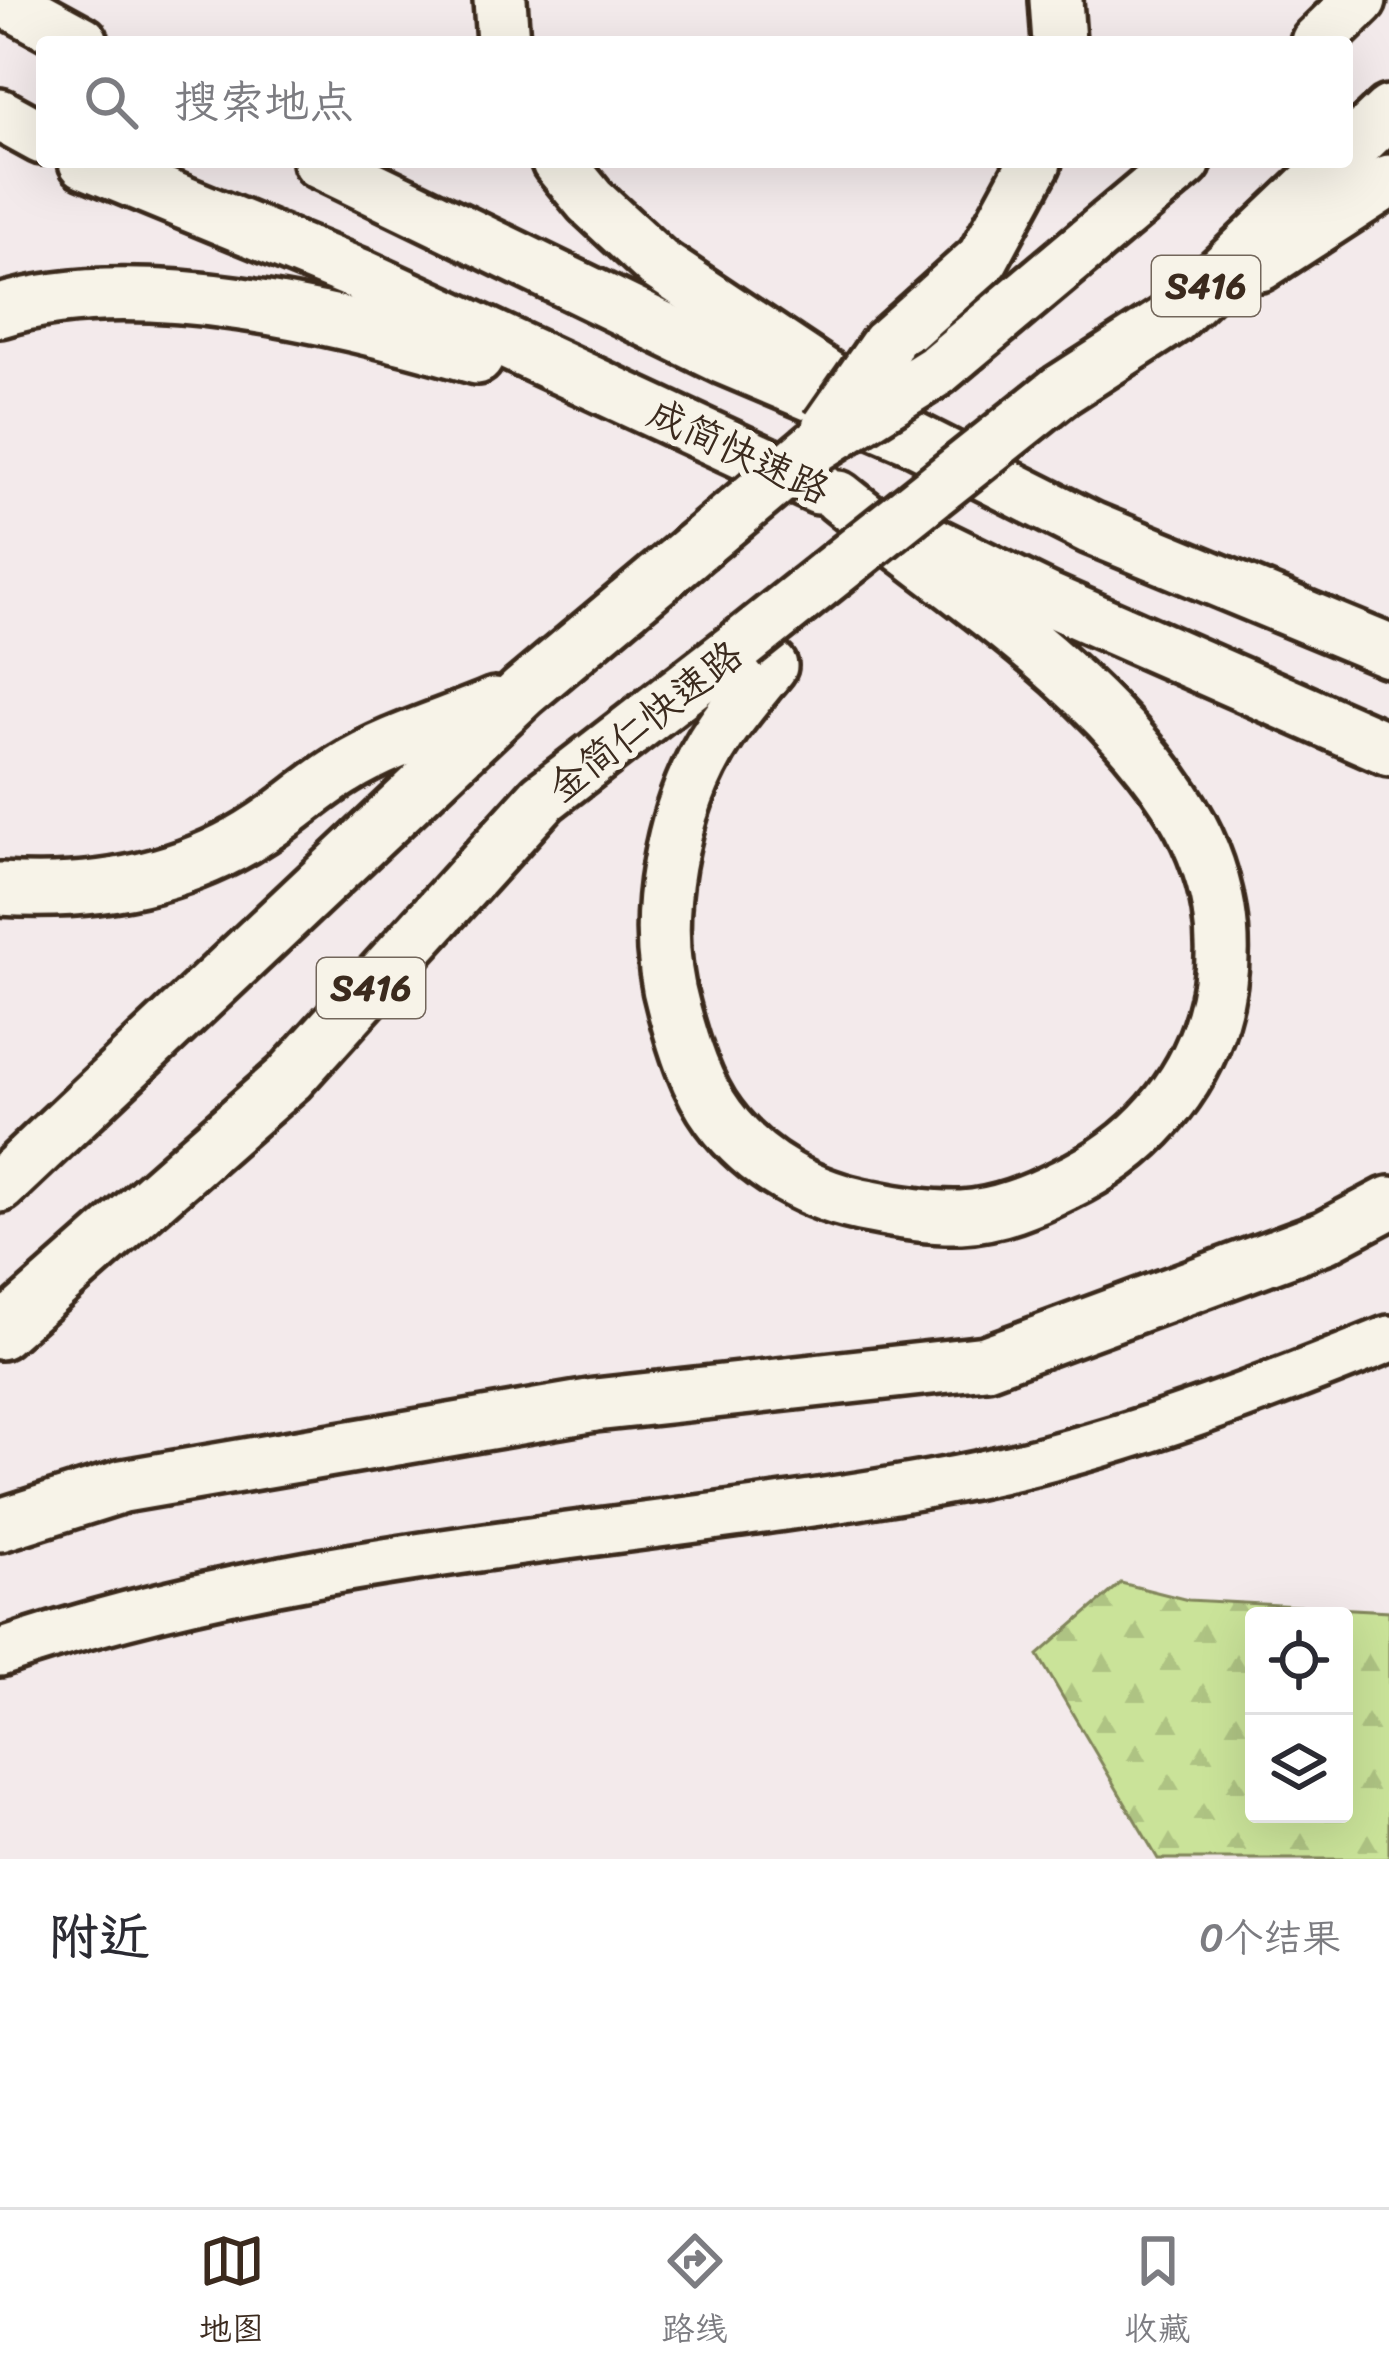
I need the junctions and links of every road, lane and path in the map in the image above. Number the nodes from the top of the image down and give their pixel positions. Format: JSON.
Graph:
{"nodes":[{"id":1,"x":5,"y":0,"type":"edge"},
{"id":2,"x":500,"y":0,"type":"edge"},
{"id":3,"x":1056,"y":0,"type":"edge"},
{"id":4,"x":1360,"y":0,"type":"edge"},
{"id":5,"x":71,"y":36,"type":"edge"},
{"id":6,"x":503,"y":36,"type":"edge"},
{"id":7,"x":1059,"y":36,"type":"edge"},
{"id":8,"x":1323,"y":36,"type":"edge"},
{"id":9,"x":1389,"y":112,"type":"edge"},
{"id":10,"x":0,"y":115,"type":"edge"},
{"id":11,"x":36,"y":135,"type":"edge"},
{"id":12,"x":1353,"y":146,"type":"edge"},
{"id":13,"x":100,"y":168,"type":"edge"},
{"id":14,"x":331,"y":168,"type":"edge"},
{"id":15,"x":563,"y":168,"type":"edge"},
{"id":16,"x":1032,"y":168,"type":"edge"},
{"id":17,"x":1178,"y":168,"type":"edge"},
{"id":18,"x":1331,"y":168,"type":"edge"},
{"id":19,"x":1389,"y":181,"type":"edge"},
{"id":20,"x":0,"y":311,"type":"edge"},
{"id":21,"x":1173,"y":318,"type":"junction"},
{"id":22,"x":632,"y":402,"type":"junction"},
{"id":23,"x":911,"y":437,"type":"junction"},
{"id":24,"x":815,"y":447,"type":"junction"},
{"id":25,"x":839,"y":497,"type":"junction"},
{"id":26,"x":1091,"y":528,"type":"junction"},
{"id":27,"x":1389,"y":618,"type":"edge"},
{"id":28,"x":1389,"y":651,"type":"edge"},
{"id":29,"x":756,"y":655,"type":"junction"},
{"id":30,"x":523,"y":692,"type":"junction"},
{"id":31,"x":1389,"y":749,"type":"edge"},
{"id":32,"x":0,"y":889,"type":"edge"},
{"id":33,"x":0,"y":1186,"type":"edge"},
{"id":34,"x":1389,"y":1203,"type":"edge"},
{"id":35,"x":0,"y":1333,"type":"edge"},
{"id":36,"x":1389,"y":1339,"type":"edge"},
{"id":37,"x":0,"y":1525,"type":"edge"},
{"id":38,"x":0,"y":1653,"type":"edge"}],
"edges":[{"from":1,"to":5,"type":"highway"},
{"from":2,"to":6,"type":"highway"},
{"from":3,"to":7,"type":"highway"},
{"from":4,"to":8,"type":"highway"},
{"from":9,"to":12,"type":"highway"},
{"from":10,"to":11,"type":"highway"},
{"from":13,"to":22,"type":"highway","name":"成简快速路"},
{"from":14,"to":23,"type":"highway","name":"成简快速路"},
{"from":15,"to":23,"type":"highway"},
{"from":16,"to":24,"type":"highway","bridge":true},
{"from":17,"to":24,"type":"highway","number":"S416","bridge":true},
{"from":18,"to":21,"type":"highway","name":"金简仁快速路","number":"S416"},
{"from":19,"to":21,"type":"highway"},
{"from":20,"to":22,"type":"highway"},
{"from":21,"to":29,"type":"highway","name":"金简仁快速路","number":"S416","bridge":true},
{"from":22,"to":25,"type":"highway","name":"成简快速路"},
{"from":23,"to":26,"type":"highway","name":"成简快速路"},
{"from":24,"to":30,"type":"highway","number":"S416","bridge":true},
{"from":25,"to":29,"type":"highway"},
{"from":25,"to":31,"type":"highway","name":"成简快速路"},
{"from":26,"to":27,"type":"highway"},
{"from":26,"to":28,"type":"highway","name":"成简快速路"},
{"from":29,"to":35,"type":"highway","name":"金简仁快速路","number":"S416"},
{"from":30,"to":32,"type":"highway"},
{"from":30,"to":33,"type":"highway","number":"S416"},
{"from":34,"to":37,"type":"highway"},
{"from":36,"to":38,"type":"main road"}]}
